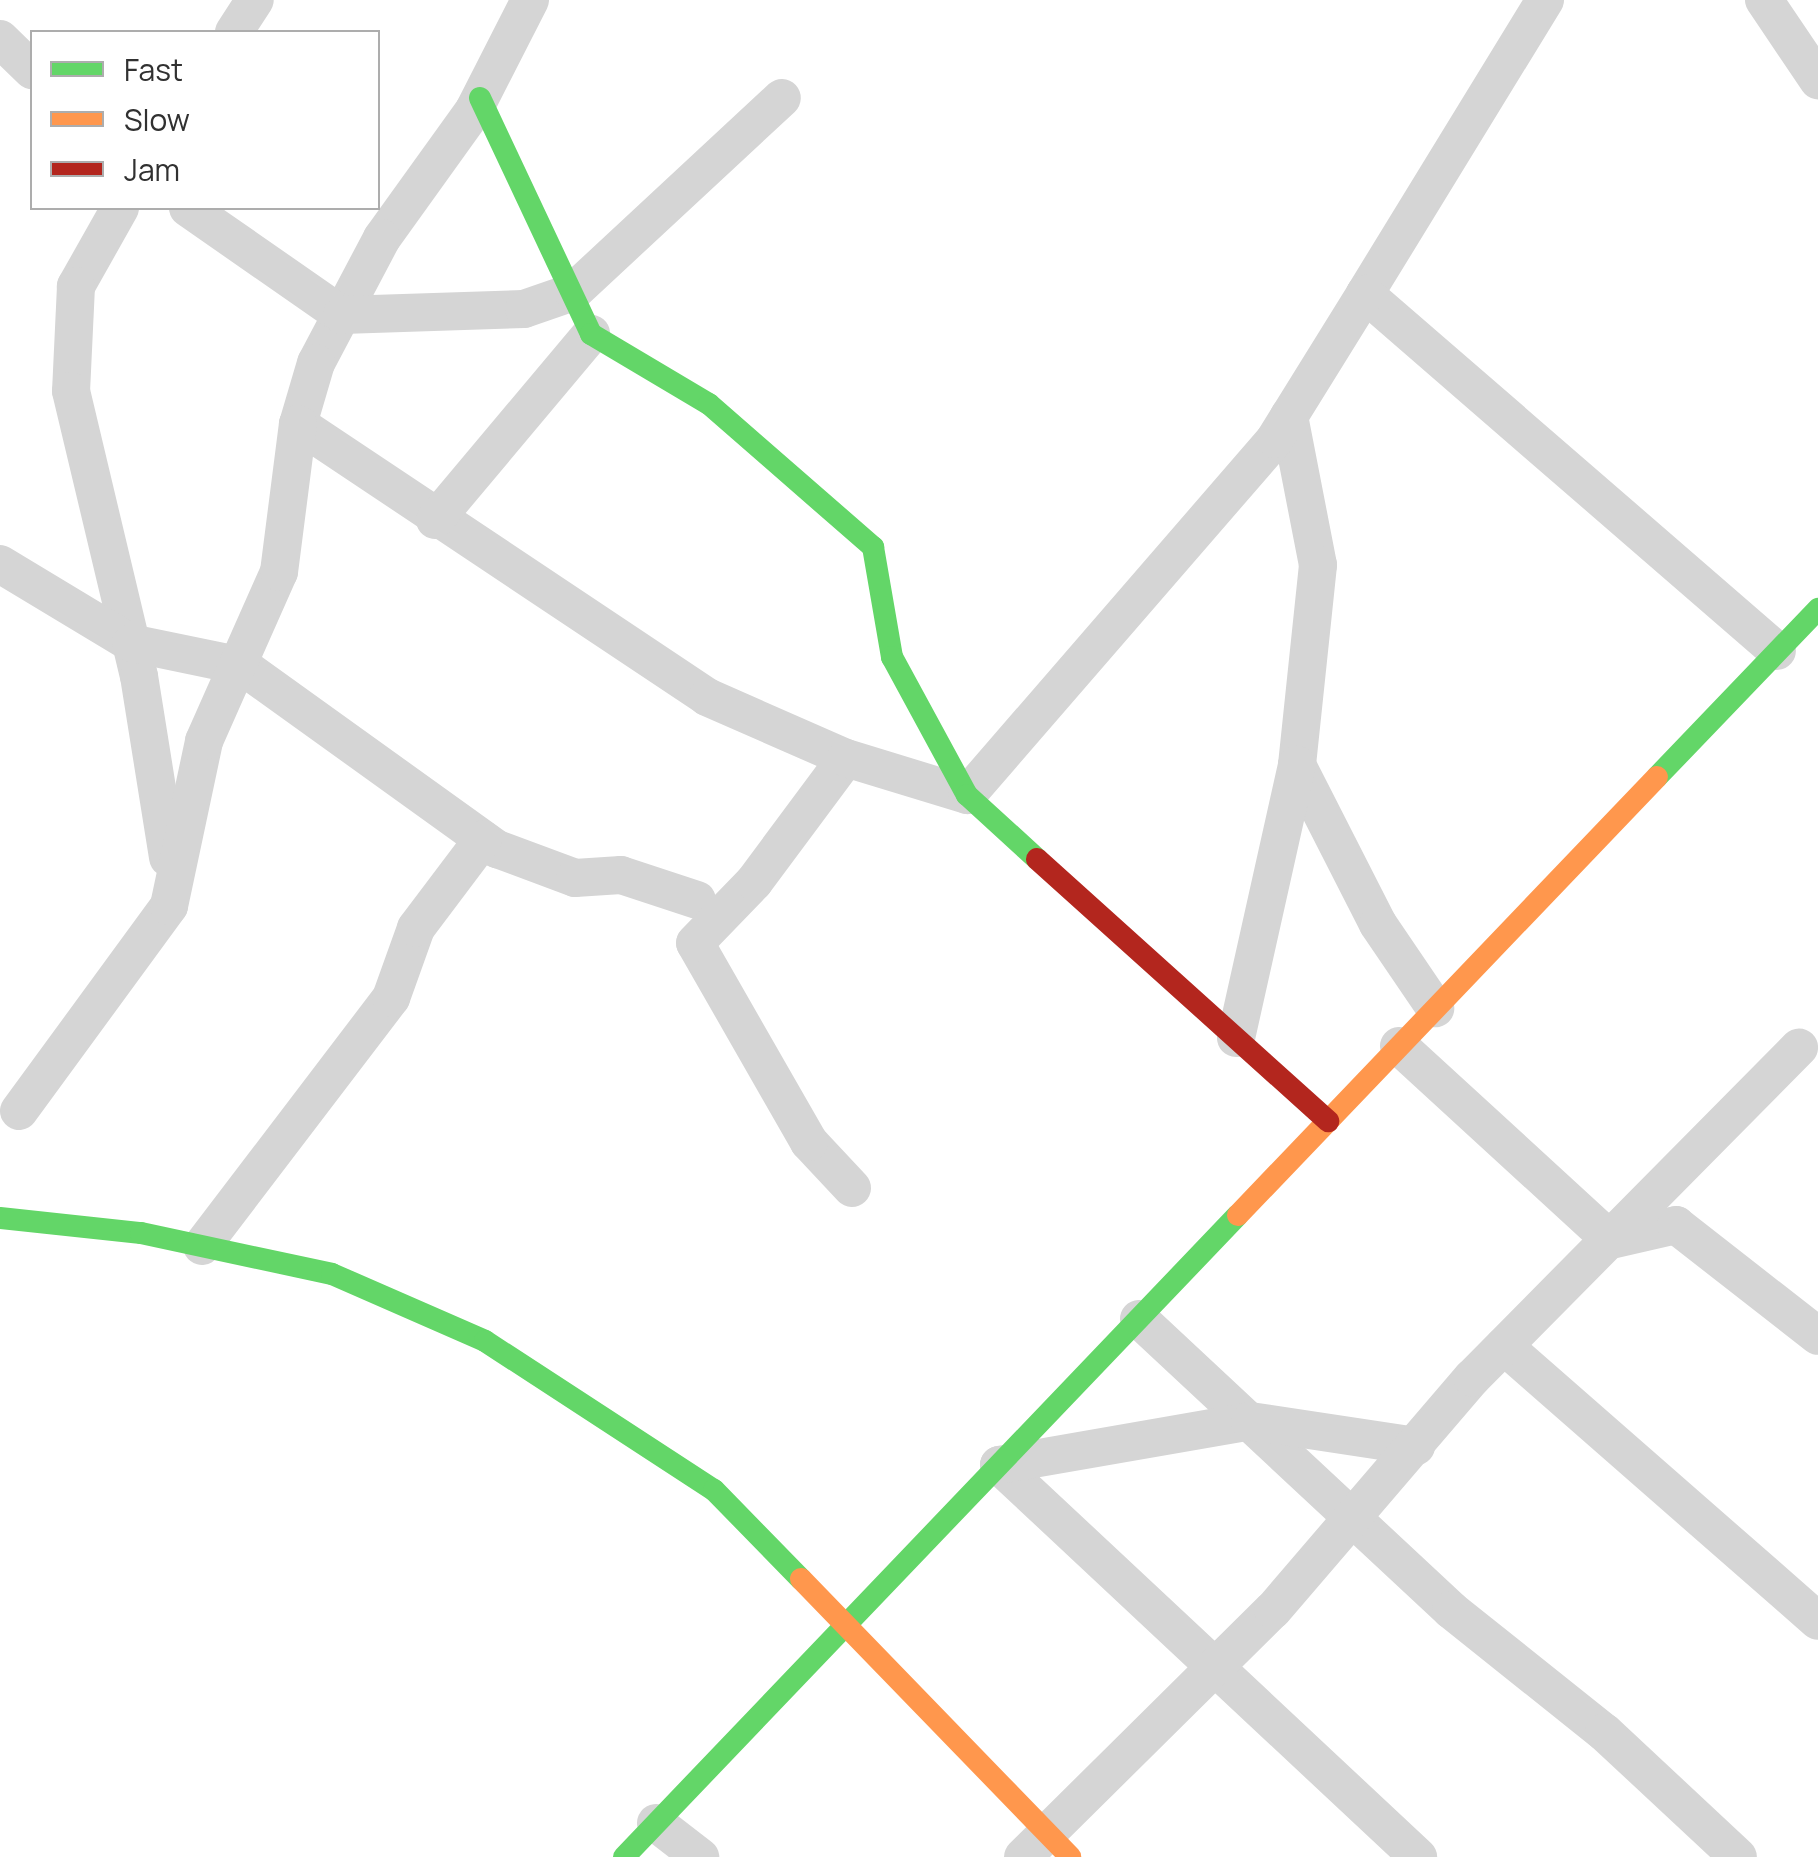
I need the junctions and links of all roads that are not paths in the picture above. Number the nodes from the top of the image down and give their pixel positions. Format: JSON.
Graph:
{"nodes":[{"id":1,"x":255,"y":0,"type":"edge"},
{"id":2,"x":530,"y":0,"type":"edge"},
{"id":3,"x":1546,"y":0,"type":"edge"},
{"id":4,"x":1764,"y":1,"type":"edge"},
{"id":5,"x":235,"y":30,"type":"edge"},
{"id":6,"x":0,"y":39,"type":"edge"},
{"id":7,"x":30,"y":68,"type":"edge"},
{"id":8,"x":1818,"y":80,"type":"edge"},
{"id":9,"x":480,"y":98,"type":"junction"},
{"id":10,"x":782,"y":98,"type":"dead end"},
{"id":11,"x":119,"y":210,"type":"edge"},
{"id":12,"x":191,"y":210,"type":"edge"},
{"id":13,"x":572,"y":292,"type":"junction"},
{"id":14,"x":1365,"y":294,"type":"junction"},
{"id":15,"x":342,"y":315,"type":"junction"},
{"id":16,"x":591,"y":334,"type":"junction"},
{"id":17,"x":1289,"y":416,"type":"junction"},
{"id":18,"x":298,"y":424,"type":"junction"},
{"id":19,"x":435,"y":520,"type":"junction"},
{"id":20,"x":0,"y":564,"type":"edge"},
{"id":21,"x":1818,"y":608,"type":"edge"},
{"id":22,"x":131,"y":643,"type":"junction"},
{"id":23,"x":1777,"y":652,"type":"junction"},
{"id":24,"x":242,"y":666,"type":"junction"},
{"id":25,"x":846,"y":758,"type":"junction"},
{"id":26,"x":1297,"y":765,"type":"junction"},
{"id":27,"x":967,"y":795,"type":"junction"},
{"id":28,"x":483,"y":838,"type":"junction"},
{"id":29,"x":697,"y":900,"type":"dead end"},
{"id":30,"x":169,"y":906,"type":"junction"},
{"id":31,"x":1436,"y":1008,"type":"junction"},
{"id":32,"x":1236,"y":1038,"type":"junction"},
{"id":33,"x":1399,"y":1046,"type":"junction"},
{"id":34,"x":1799,"y":1047,"type":"dead end"},
{"id":35,"x":19,"y":1111,"type":"dead end"},
{"id":36,"x":1328,"y":1121,"type":"junction"},
{"id":37,"x":852,"y":1188,"type":"dead end"},
{"id":38,"x":0,"y":1218,"type":"edge"},
{"id":39,"x":1611,"y":1240,"type":"junction"},
{"id":40,"x":202,"y":1246,"type":"junction"},
{"id":41,"x":1139,"y":1319,"type":"junction"},
{"id":42,"x":1818,"y":1336,"type":"edge"},
{"id":43,"x":1504,"y":1346,"type":"junction"},
{"id":44,"x":1250,"y":1421,"type":"junction"},
{"id":45,"x":1416,"y":1446,"type":"junction"},
{"id":46,"x":999,"y":1465,"type":"junction"},
{"id":47,"x":1354,"y":1521,"type":"junction"},
{"id":48,"x":1818,"y":1621,"type":"edge"},
{"id":49,"x":847,"y":1623,"type":"junction"},
{"id":50,"x":1218,"y":1662,"type":"junction"},
{"id":51,"x":656,"y":1823,"type":"junction"},
{"id":52,"x":1046,"y":1849,"type":"edge"},
{"id":53,"x":624,"y":1857,"type":"edge"},
{"id":54,"x":700,"y":1857,"type":"edge"},
{"id":55,"x":1418,"y":1857,"type":"edge"},
{"id":56,"x":1738,"y":1857,"type":"edge"}],
"edges":[{"from":1,"to":5,"type":"street"},
{"from":2,"to":9,"type":"street"},
{"from":3,"to":14,"type":"street"},
{"from":4,"to":8,"type":"street"},
{"from":6,"to":7,"type":"street"},
{"from":9,"to":13,"type":"street"},
{"from":9,"to":15,"type":"street"},
{"from":10,"to":13,"type":"street"},
{"from":11,"to":22,"type":"street"},
{"from":12,"to":15,"type":"street"},
{"from":13,"to":15,"type":"street"},
{"from":13,"to":16,"type":"street"},
{"from":14,"to":17,"type":"street"},
{"from":14,"to":23,"type":"street"},
{"from":15,"to":18,"type":"street"},
{"from":16,"to":19,"type":"street"},
{"from":16,"to":27,"type":"street"},
{"from":17,"to":26,"type":"street"},
{"from":17,"to":27,"type":"street"},
{"from":18,"to":19,"type":"street"},
{"from":18,"to":24,"type":"street"},
{"from":19,"to":25,"type":"street"},
{"from":20,"to":22,"type":"street"},
{"from":21,"to":23,"type":"street"},
{"from":22,"to":24,"type":"street"},
{"from":22,"to":30,"type":"street"},
{"from":23,"to":31,"type":"street"},
{"from":24,"to":28,"type":"street"},
{"from":24,"to":30,"type":"street"},
{"from":25,"to":27,"type":"street"},
{"from":25,"to":37,"type":"street"},
{"from":26,"to":31,"type":"street"},
{"from":26,"to":32,"type":"street"},
{"from":27,"to":32,"type":"street"},
{"from":28,"to":29,"type":"street"},
{"from":28,"to":40,"type":"street"},
{"from":30,"to":35,"type":"street"},
{"from":31,"to":33,"type":"street"},
{"from":32,"to":36,"type":"street"},
{"from":33,"to":36,"type":"street"},
{"from":33,"to":39,"type":"street"},
{"from":34,"to":39,"type":"street"},
{"from":36,"to":41,"type":"street"},
{"from":38,"to":40,"type":"street"},
{"from":39,"to":42,"type":"street"},
{"from":39,"to":43,"type":"street"},
{"from":40,"to":49,"type":"street"},
{"from":41,"to":44,"type":"street"},
{"from":41,"to":46,"type":"street"},
{"from":43,"to":45,"type":"street"},
{"from":43,"to":48,"type":"street"},
{"from":44,"to":45,"type":"street"},
{"from":44,"to":46,"type":"street"},
{"from":44,"to":47,"type":"street"},
{"from":45,"to":47,"type":"street"},
{"from":46,"to":49,"type":"street"},
{"from":46,"to":50,"type":"street"},
{"from":47,"to":50,"type":"street"},
{"from":47,"to":56,"type":"street"},
{"from":49,"to":51,"type":"street"},
{"from":49,"to":52,"type":"street"},
{"from":50,"to":52,"type":"street"},
{"from":50,"to":55,"type":"street"},
{"from":51,"to":53,"type":"street"},
{"from":51,"to":54,"type":"street"}]}
